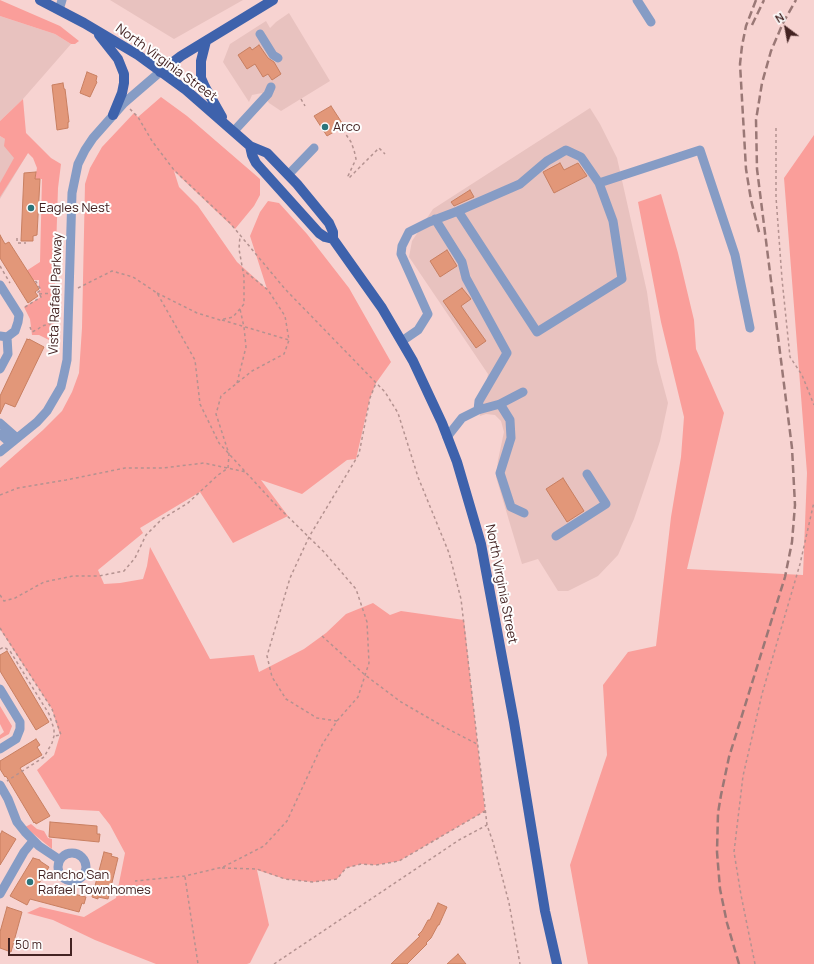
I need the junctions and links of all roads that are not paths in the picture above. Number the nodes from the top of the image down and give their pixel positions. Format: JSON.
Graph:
{"nodes":[{"id":1,"x":40,"y":0,"type":"edge"},
{"id":2,"x":638,"y":0,"type":"edge"},
{"id":3,"x":267,"y":2,"type":"edge"},
{"id":4,"x":60,"y":5,"type":"edge"},
{"id":5,"x":651,"y":22,"type":"dead end"},
{"id":6,"x":96,"y":30,"type":"junction"},
{"id":7,"x":260,"y":34,"type":"dead end"},
{"id":8,"x":206,"y":41,"type":"junction"},
{"id":9,"x":278,"y":58,"type":"dead end"},
{"id":10,"x":160,"y":72,"type":"junction"},
{"id":11,"x":271,"y":88,"type":"dead end"},
{"id":12,"x":114,"y":115,"type":"junction"},
{"id":13,"x":226,"y":124,"type":"junction"},
{"id":14,"x":234,"y":131,"type":"junction"},
{"id":15,"x":250,"y":146,"type":"junction"},
{"id":16,"x":314,"y":148,"type":"dead end"},
{"id":17,"x":288,"y":175,"type":"junction"},
{"id":18,"x":600,"y":183,"type":"junction"},
{"id":19,"x":458,"y":211,"type":"junction"},
{"id":20,"x":435,"y":219,"type":"junction"},
{"id":21,"x":334,"y":239,"type":"junction"},
{"id":22,"x":0,"y":285,"type":"edge"},
{"id":23,"x":750,"y":328,"type":"dead end"},
{"id":24,"x":3,"y":336,"type":"edge"},
{"id":25,"x":402,"y":342,"type":"junction"},
{"id":26,"x":0,"y":369,"type":"edge"},
{"id":27,"x":523,"y":392,"type":"dead end"},
{"id":28,"x":500,"y":404,"type":"junction"},
{"id":29,"x":478,"y":410,"type":"junction"},
{"id":30,"x":0,"y":423,"type":"edge"},
{"id":31,"x":0,"y":434,"type":"edge"},
{"id":32,"x":447,"y":437,"type":"junction"},
{"id":33,"x":14,"y":440,"type":"junction"},
{"id":34,"x":0,"y":452,"type":"edge"},
{"id":35,"x":587,"y":474,"type":"dead end"},
{"id":36,"x":524,"y":514,"type":"dead end"},
{"id":37,"x":556,"y":536,"type":"dead end"},
{"id":38,"x":0,"y":689,"type":"edge"},
{"id":39,"x":0,"y":749,"type":"edge"},
{"id":40,"x":3,"y":783,"type":"edge"},
{"id":41,"x":33,"y":841,"type":"junction"},
{"id":42,"x":60,"y":860,"type":"dead end"},
{"id":43,"x":0,"y":894,"type":"edge"},
{"id":44,"x":557,"y":964,"type":"edge"}],
"edges":[{"from":1,"to":4,"type":"main road","name":"North Virginia Street"},
{"from":2,"to":5,"type":"street"},
{"from":3,"to":8,"type":"main road"},
{"from":4,"to":6,"type":"main road","name":"North Virginia Street"},
{"from":6,"to":10,"type":"main road","name":"North Virginia Street"},
{"from":6,"to":12,"type":"main road"},
{"from":7,"to":9,"type":"street"},
{"from":8,"to":10,"type":"main road"},
{"from":8,"to":13,"type":"main road"},
{"from":10,"to":12,"type":"street","name":"Vista Rafael Parkway"},
{"from":10,"to":13,"type":"main road","name":"North Virginia Street"},
{"from":11,"to":14,"type":"street"},
{"from":12,"to":33,"type":"street","name":"Vista Rafael Parkway"},
{"from":13,"to":14,"type":"main road","name":"North Virginia Street"},
{"from":14,"to":15,"type":"main road","name":"North Virginia Street"},
{"from":15,"to":17,"type":"main road","name":"North Virginia Street"},
{"from":15,"to":21,"type":"main road","name":"North Virginia Street"},
{"from":16,"to":17,"type":"street"},
{"from":17,"to":21,"type":"main road","name":"North Virginia Street"},
{"from":18,"to":19,"type":"street"},
{"from":18,"to":19,"type":"street"},
{"from":18,"to":23,"type":"street"},
{"from":19,"to":20,"type":"street"},
{"from":20,"to":25,"type":"street"},
{"from":20,"to":29,"type":"street"},
{"from":21,"to":25,"type":"main road","name":"North Virginia Street"},
{"from":22,"to":24,"type":"street"},
{"from":24,"to":26,"type":"street"},
{"from":25,"to":32,"type":"main road","name":"North Virginia Street"},
{"from":27,"to":28,"type":"street"},
{"from":28,"to":29,"type":"street"},
{"from":28,"to":36,"type":"street"},
{"from":29,"to":32,"type":"street"},
{"from":30,"to":33,"type":"street"},
{"from":31,"to":33,"type":"street"},
{"from":32,"to":44,"type":"main road","name":"North Virginia Street"},
{"from":33,"to":34,"type":"street","name":"Vista Rafael Parkway"},
{"from":35,"to":37,"type":"street"},
{"from":38,"to":39,"type":"street"},
{"from":40,"to":41,"type":"street"},
{"from":41,"to":42,"type":"street"},
{"from":41,"to":43,"type":"street"}]}
